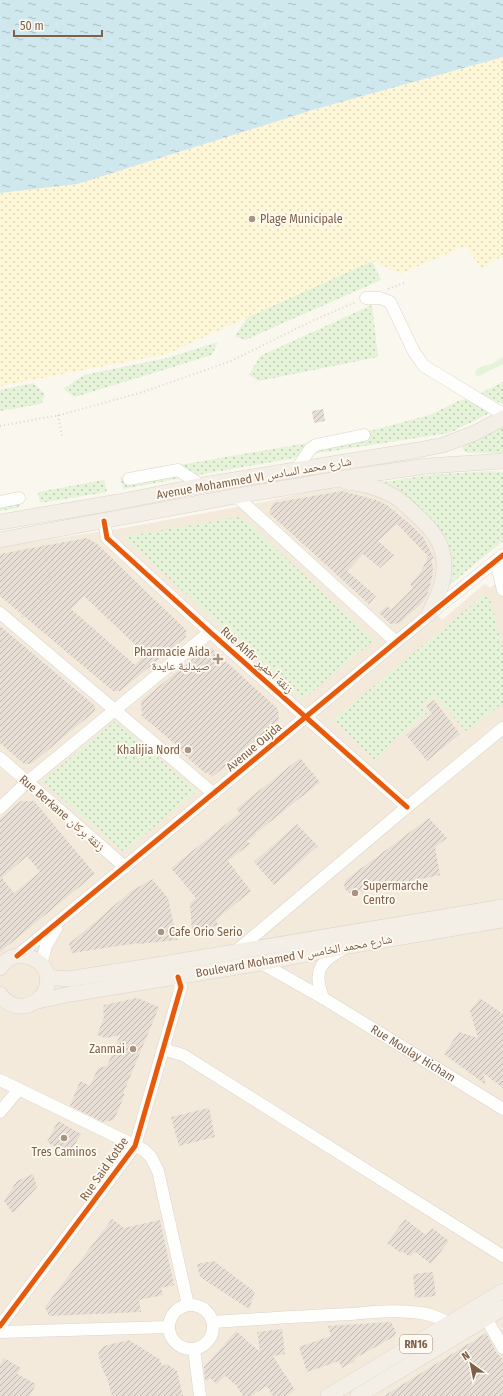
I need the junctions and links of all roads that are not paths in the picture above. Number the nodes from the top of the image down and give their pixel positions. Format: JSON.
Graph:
{"nodes":[{"id":1,"x":366,"y":298,"type":"road end"},
{"id":2,"x":503,"y":414,"type":"edge"},
{"id":3,"x":503,"y":418,"type":"edge"},
{"id":4,"x":364,"y":435,"type":"dead end"},
{"id":5,"x":503,"y":461,"type":"edge"},
{"id":6,"x":296,"y":470,"type":"junction"},
{"id":7,"x":129,"y":479,"type":"dead end"},
{"id":8,"x":334,"y":480,"type":"junction"},
{"id":9,"x":201,"y":485,"type":"junction"},
{"id":10,"x":236,"y":496,"type":"junction"},
{"id":11,"x":19,"y":498,"type":"dead end"},
{"id":12,"x":0,"y":502,"type":"edge"},
{"id":13,"x":104,"y":521,"type":"junction"},
{"id":14,"x":0,"y":522,"type":"edge"},
{"id":15,"x":0,"y":540,"type":"edge"},
{"id":16,"x":499,"y":558,"type":"edge"},
{"id":17,"x":501,"y":578,"type":"edge"},
{"id":18,"x":503,"y":590,"type":"edge"},
{"id":19,"x":0,"y":613,"type":"edge"},
{"id":20,"x":429,"y":614,"type":"junction"},
{"id":21,"x":210,"y":632,"type":"junction"},
{"id":22,"x":396,"y":642,"type":"junction"},
{"id":23,"x":115,"y":710,"type":"junction"},
{"id":24,"x":306,"y":717,"type":"junction"},
{"id":25,"x":503,"y":728,"type":"edge"},
{"id":26,"x":1,"y":760,"type":"edge"},
{"id":27,"x":27,"y":782,"type":"junction"},
{"id":28,"x":214,"y":794,"type":"junction"},
{"id":29,"x":407,"y":807,"type":"junction"},
{"id":30,"x":0,"y":808,"type":"edge"},
{"id":31,"x":125,"y":867,"type":"junction"},
{"id":32,"x":503,"y":907,"type":"edge"},
{"id":33,"x":62,"y":919,"type":"junction"},
{"id":34,"x":503,"y":920,"type":"edge"},
{"id":35,"x":349,"y":946,"type":"junction"},
{"id":36,"x":13,"y":952,"type":"junction"},
{"id":37,"x":235,"y":952,"type":"junction"},
{"id":38,"x":262,"y":963,"type":"junction"},
{"id":39,"x":0,"y":968,"type":"edge"},
{"id":40,"x":44,"y":971,"type":"junction"},
{"id":41,"x":178,"y":977,"type":"junction"},
{"id":42,"x":0,"y":994,"type":"edge"},
{"id":43,"x":324,"y":998,"type":"junction"},
{"id":44,"x":38,"y":1001,"type":"junction"},
{"id":45,"x":6,"y":1006,"type":"edge"},
{"id":46,"x":163,"y":1049,"type":"junction"},
{"id":47,"x":0,"y":1080,"type":"edge"},
{"id":48,"x":18,"y":1090,"type":"junction"},
{"id":49,"x":503,"y":1109,"type":"edge"},
{"id":50,"x":0,"y":1112,"type":"edge"},
{"id":51,"x":135,"y":1146,"type":"junction"},
{"id":52,"x":503,"y":1256,"type":"edge"},
{"id":53,"x":503,"y":1291,"type":"edge"},
{"id":54,"x":188,"y":1305,"type":"junction"},
{"id":55,"x":503,"y":1308,"type":"edge"},
{"id":56,"x":486,"y":1318,"type":"junction"},
{"id":57,"x":213,"y":1322,"type":"junction"},
{"id":58,"x":449,"y":1324,"type":"junction"},
{"id":59,"x":0,"y":1326,"type":"edge"},
{"id":60,"x":169,"y":1327,"type":"junction"},
{"id":61,"x":0,"y":1332,"type":"edge"},
{"id":62,"x":460,"y":1334,"type":"junction"},
{"id":63,"x":503,"y":1348,"type":"edge"},
{"id":64,"x":194,"y":1349,"type":"junction"},
{"id":65,"x":200,"y":1396,"type":"edge"},
{"id":66,"x":328,"y":1396,"type":"edge"},
{"id":67,"x":358,"y":1396,"type":"edge"}],
"edges":[{"from":1,"to":2,"type":"street"},
{"from":3,"to":6,"type":"main road","name":"Avenue Mohammed VI شارع محمد السادس"},
{"from":4,"to":6,"type":"street"},
{"from":5,"to":8,"type":"main road","name":"Avenue Mohammed VI شارع محمد السادس"},
{"from":6,"to":9,"type":"main road","name":"Avenue Mohammed VI شارع محمد السادس"},
{"from":7,"to":9,"type":"street"},
{"from":8,"to":10,"type":"main road","name":"Avenue Mohammed VI شارع محمد السادس"},
{"from":8,"to":20,"type":"main road"},
{"from":9,"to":14,"type":"main road","name":"Avenue Mohammed VI شارع محمد السادس"},
{"from":10,"to":13,"type":"main road","name":"Avenue Mohammed VI شارع محمد السادس"},
{"from":10,"to":22,"type":"street"},
{"from":11,"to":12,"type":"street"},
{"from":13,"to":15,"type":"main road","name":"Avenue Mohammed VI شارع محمد السادس"},
{"from":13,"to":21,"type":"street","name":"Rue Ahfir زنقة أحفير"},
{"from":16,"to":17,"type":"street"},
{"from":16,"to":20,"type":"street","name":"Avenue Oujda"},
{"from":17,"to":18,"type":"street"},
{"from":19,"to":23,"type":"street"},
{"from":20,"to":22,"type":"street","name":"Avenue Oujda"},
{"from":21,"to":23,"type":"street"},
{"from":21,"to":24,"type":"street","name":"Rue Ahfir زنقة أحفير"},
{"from":22,"to":24,"type":"street","name":"Avenue Oujda"},
{"from":23,"to":27,"type":"street"},
{"from":23,"to":28,"type":"street"},
{"from":24,"to":28,"type":"street","name":"Avenue Oujda"},
{"from":24,"to":29,"type":"street","name":"Rue Ahfir زنقة أحفير"},
{"from":25,"to":29,"type":"street"},
{"from":26,"to":27,"type":"street","name":"Rue Berkane زنقة بركان"},
{"from":27,"to":30,"type":"street"},
{"from":27,"to":31,"type":"street","name":"Rue Berkane زنقة بركان"},
{"from":28,"to":31,"type":"street","name":"Avenue Oujda"},
{"from":29,"to":37,"type":"street"},
{"from":31,"to":33,"type":"street","name":"Avenue Oujda"},
{"from":32,"to":37,"type":"main road","name":"Boulevard Mohamed V شارع محمد الخامس"},
{"from":33,"to":36,"type":"street","name":"Avenue Oujda"},
{"from":33,"to":40,"type":"street"},
{"from":34,"to":35,"type":"main road","name":"Boulevard Mohamed V شارع محمد الخامس"},
{"from":35,"to":38,"type":"main road","name":"Boulevard Mohamed V شارع محمد الخامس"},
{"from":35,"to":43,"type":"street"},
{"from":36,"to":39,"type":"main road"},
{"from":36,"to":40,"type":"main road"},
{"from":37,"to":40,"type":"main road","name":"Boulevard Mohamed V شارع محمد الخامس"},
{"from":38,"to":41,"type":"main road","name":"Boulevard Mohamed V شارع محمد الخامس"},
{"from":38,"to":43,"type":"street","name":"Rue Moulay Hicham"},
{"from":40,"to":44,"type":"main road"},
{"from":41,"to":44,"type":"main road","name":"Boulevard Mohamed V شارع محمد الخامس"},
{"from":41,"to":46,"type":"street","name":"Rue Said Kotbe"},
{"from":42,"to":45,"type":"main road"},
{"from":43,"to":49,"type":"street","name":"Rue Moulay Hicham"},
{"from":44,"to":45,"type":"main road","name":"Boulevard Mohamed V شارع محمد الخامس"},
{"from":46,"to":51,"type":"street","name":"Rue Said Kotbe"},
{"from":46,"to":52,"type":"street"},
{"from":47,"to":48,"type":"street"},
{"from":48,"to":50,"type":"street"},
{"from":48,"to":51,"type":"street"},
{"from":51,"to":54,"type":"street"},
{"from":51,"to":59,"type":"street","name":"Rue Said Kotbe"},
{"from":53,"to":58,"type":"main road","number":"RN16"},
{"from":54,"to":57,"type":"street"},
{"from":54,"to":60,"type":"street"},
{"from":55,"to":56,"type":"main road","number":"RN16"},
{"from":56,"to":62,"type":"main road","number":"RN16"},
{"from":56,"to":63,"type":"street"},
{"from":57,"to":58,"type":"street"},
{"from":57,"to":64,"type":"street"},
{"from":58,"to":62,"type":"street"},
{"from":58,"to":66,"type":"main road","number":"RN16"},
{"from":60,"to":61,"type":"street"},
{"from":60,"to":64,"type":"street"},
{"from":62,"to":67,"type":"main road","number":"RN16"},
{"from":64,"to":65,"type":"street"}]}
